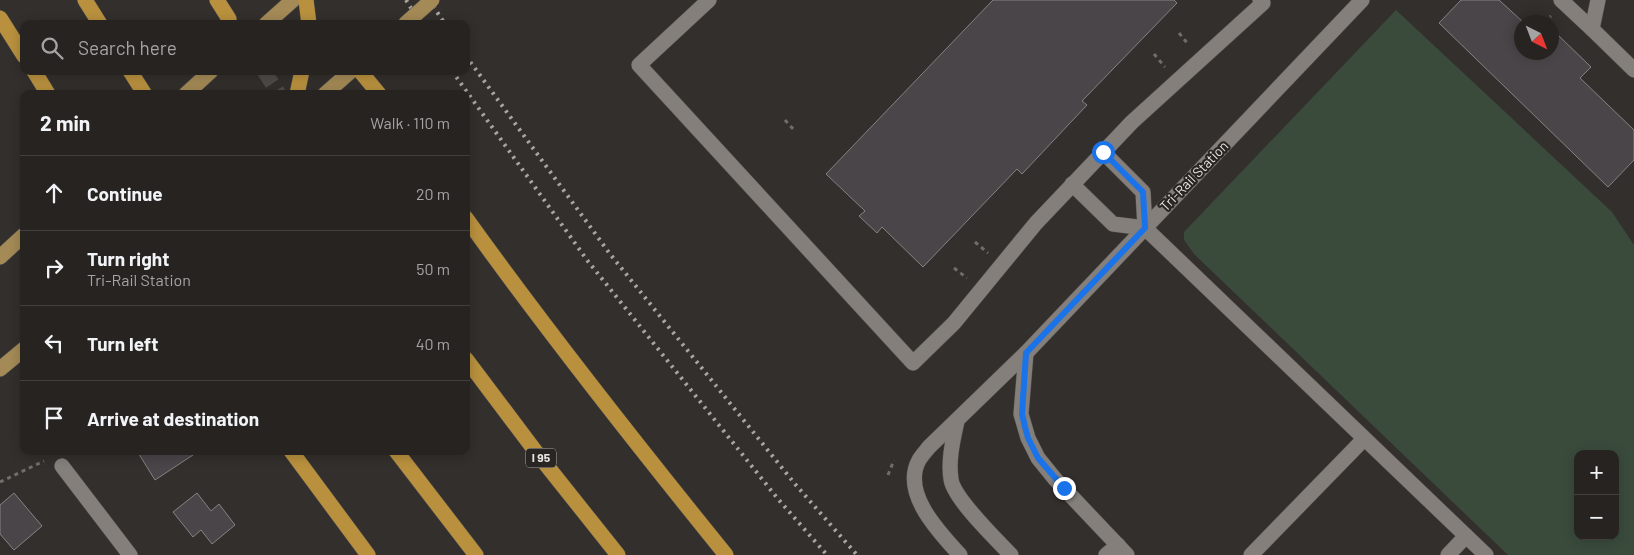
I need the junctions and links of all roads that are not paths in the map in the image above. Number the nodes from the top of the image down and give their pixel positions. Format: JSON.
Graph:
{"nodes":[{"id":1,"x":85,"y":0,"type":"edge"},
{"id":2,"x":217,"y":0,"type":"edge"},
{"id":3,"x":293,"y":0,"type":"edge"},
{"id":4,"x":306,"y":0,"type":"edge"},
{"id":5,"x":432,"y":0,"type":"edge"},
{"id":6,"x":709,"y":0,"type":"edge"},
{"id":7,"x":1260,"y":0,"type":"edge"},
{"id":8,"x":1362,"y":0,"type":"edge"},
{"id":9,"x":1561,"y":0,"type":"edge"},
{"id":10,"x":1598,"y":0,"type":"edge"},
{"id":11,"x":0,"y":18,"type":"edge"},
{"id":12,"x":230,"y":19,"type":"dead end"},
{"id":13,"x":98,"y":20,"type":"edge"},
{"id":14,"x":270,"y":20,"type":"edge"},
{"id":15,"x":308,"y":20,"type":"edge"},
{"id":16,"x":410,"y":20,"type":"edge"},
{"id":17,"x":1592,"y":29,"type":"junction"},
{"id":18,"x":20,"y":50,"type":"edge"},
{"id":19,"x":1634,"y":70,"type":"edge"},
{"id":20,"x":36,"y":75,"type":"edge"},
{"id":21,"x":133,"y":75,"type":"edge"},
{"id":22,"x":207,"y":75,"type":"edge"},
{"id":23,"x":301,"y":75,"type":"edge"},
{"id":24,"x":346,"y":75,"type":"edge"},
{"id":25,"x":363,"y":75,"type":"edge"},
{"id":26,"x":46,"y":90,"type":"edge"},
{"id":27,"x":142,"y":90,"type":"edge"},
{"id":28,"x":190,"y":90,"type":"edge"},
{"id":29,"x":298,"y":90,"type":"edge"},
{"id":30,"x":330,"y":90,"type":"edge"},
{"id":31,"x":376,"y":90,"type":"edge"},
{"id":32,"x":1103,"y":152,"type":"junction"},
{"id":33,"x":1072,"y":184,"type":"junction"},
{"id":34,"x":470,"y":223,"type":"edge"},
{"id":35,"x":1145,"y":228,"type":"junction"},
{"id":36,"x":20,"y":239,"type":"edge"},
{"id":37,"x":0,"y":257,"type":"edge"},
{"id":38,"x":20,"y":352,"type":"edge"},
{"id":39,"x":1026,"y":353,"type":"junction"},
{"id":40,"x":470,"y":364,"type":"edge"},
{"id":41,"x":0,"y":368,"type":"edge"},
{"id":42,"x":957,"y":421,"type":"junction"},
{"id":43,"x":1364,"y":438,"type":"junction"},
{"id":44,"x":293,"y":455,"type":"edge"},
{"id":45,"x":399,"y":455,"type":"edge"},
{"id":46,"x":62,"y":466,"type":"road end"},
{"id":47,"x":1466,"y":536,"type":"junction"},
{"id":48,"x":1122,"y":550,"type":"edge"},
{"id":49,"x":130,"y":555,"type":"edge"},
{"id":50,"x":368,"y":555,"type":"edge"},
{"id":51,"x":476,"y":555,"type":"edge"},
{"id":52,"x":618,"y":555,"type":"edge"},
{"id":53,"x":726,"y":555,"type":"edge"},
{"id":54,"x":960,"y":555,"type":"edge"},
{"id":55,"x":1011,"y":555,"type":"edge"},
{"id":56,"x":1106,"y":555,"type":"edge"},
{"id":57,"x":1252,"y":555,"type":"edge"},
{"id":58,"x":1448,"y":555,"type":"edge"},
{"id":59,"x":1486,"y":555,"type":"edge"}],
"edges":[{"from":1,"to":13,"type":"highway"},
{"from":2,"to":12,"type":"highway"},
{"from":3,"to":14,"type":"main road"},
{"from":4,"to":15,"type":"highway"},
{"from":5,"to":16,"type":"main road","bridge":true},
{"from":6,"to":33,"type":"street"},
{"from":7,"to":32,"type":"street"},
{"from":8,"to":35,"type":"street","name":"Tri-Rail Station"},
{"from":9,"to":17,"type":"street"},
{"from":10,"to":17,"type":"street"},
{"from":11,"to":18,"type":"highway"},
{"from":17,"to":19,"type":"street"},
{"from":20,"to":26,"type":"highway"},
{"from":21,"to":27,"type":"highway"},
{"from":22,"to":28,"type":"main road"},
{"from":23,"to":29,"type":"highway"},
{"from":24,"to":30,"type":"main road"},
{"from":25,"to":31,"type":"highway"},
{"from":32,"to":33,"type":"street"},
{"from":32,"to":35,"type":"street"},
{"from":33,"to":35,"type":"street"},
{"from":34,"to":53,"type":"highway"},
{"from":35,"to":39,"type":"street","name":"Tri-Rail Station"},
{"from":35,"to":43,"type":"street"},
{"from":36,"to":37,"type":"main road"},
{"from":38,"to":41,"type":"main road"},
{"from":39,"to":42,"type":"street","name":"Tri-Rail Station"},
{"from":39,"to":48,"type":"street"},
{"from":40,"to":52,"type":"highway","number":"I 95"},
{"from":42,"to":54,"type":"street","name":"Tri-Rail Station"},
{"from":42,"to":55,"type":"street"},
{"from":43,"to":47,"type":"street"},
{"from":43,"to":57,"type":"street"},
{"from":44,"to":50,"type":"highway"},
{"from":45,"to":51,"type":"highway"},
{"from":46,"to":49,"type":"street"},
{"from":47,"to":58,"type":"street"},
{"from":47,"to":59,"type":"street"},
{"from":48,"to":56,"type":"street"}]}
